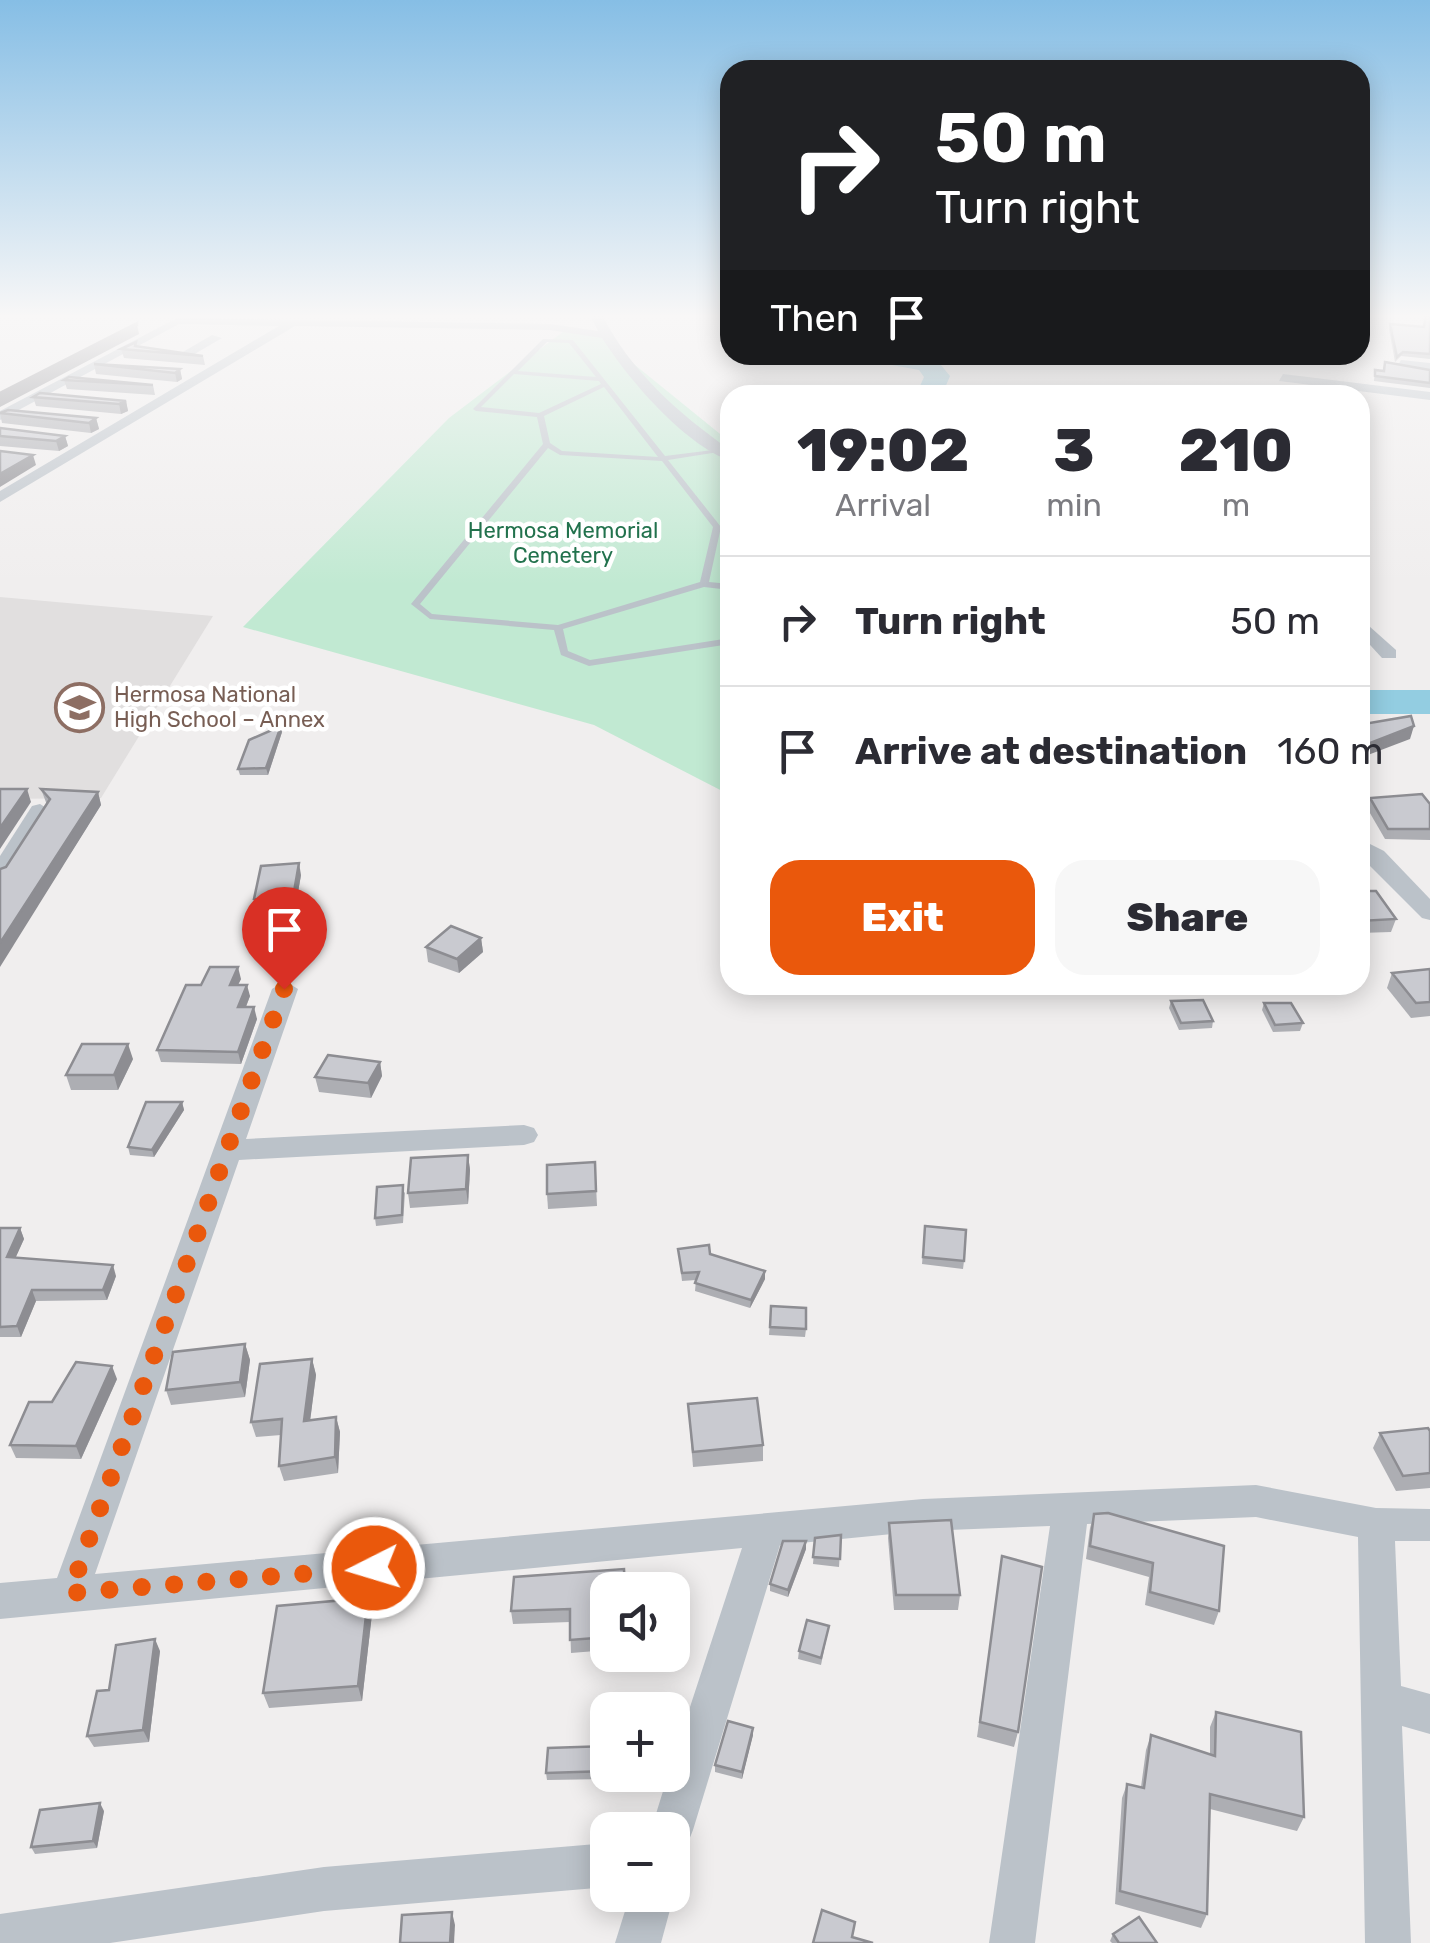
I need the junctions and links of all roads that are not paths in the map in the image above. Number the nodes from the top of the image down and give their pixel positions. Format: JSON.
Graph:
{"nodes":[{"id":1,"x":134,"y":404,"type":"edge"},
{"id":2,"x":161,"y":404,"type":"edge"},
{"id":3,"x":481,"y":404,"type":"edge"},
{"id":4,"x":561,"y":404,"type":"edge"},
{"id":5,"x":617,"y":404,"type":"edge"},
{"id":6,"x":664,"y":404,"type":"edge"},
{"id":7,"x":157,"y":406,"type":"junction"},
{"id":8,"x":4,"y":414,"type":"edge"},
{"id":9,"x":28,"y":414,"type":"edge"},
{"id":10,"x":540,"y":415,"type":"junction"},
{"id":11,"x":88,"y":419,"type":"edge"},
{"id":12,"x":127,"y":423,"type":"junction"},
{"id":13,"x":57,"y":437,"type":"edge"},
{"id":14,"x":94,"y":441,"type":"junction"},
{"id":15,"x":547,"y":444,"type":"junction"},
{"id":16,"x":720,"y":450,"type":"edge"},
{"id":17,"x":560,"y":452,"type":"junction"},
{"id":18,"x":720,"y":454,"type":"edge"},
{"id":19,"x":537,"y":455,"type":"junction"},
{"id":20,"x":31,"y":456,"type":"edge"},
{"id":21,"x":62,"y":460,"type":"junction"},
{"id":22,"x":662,"y":460,"type":"junction"},
{"id":23,"x":0,"y":478,"type":"edge"},
{"id":24,"x":27,"y":481,"type":"junction"},
{"id":25,"x":0,"y":497,"type":"edge"},
{"id":26,"x":704,"y":584,"type":"junction"},
{"id":27,"x":720,"y":586,"type":"edge"},
{"id":28,"x":558,"y":628,"type":"junction"},
{"id":29,"x":1370,"y":634,"type":"edge"},
{"id":30,"x":720,"y":643,"type":"edge"},
{"id":31,"x":1388,"y":654,"type":"dead end"},
{"id":32,"x":0,"y":830,"type":"edge"},
{"id":33,"x":1370,"y":852,"type":"edge"},
{"id":34,"x":0,"y":874,"type":"edge"},
{"id":35,"x":1430,"y":913,"type":"edge"},
{"id":36,"x":284,"y":989,"type":"dead end"},
{"id":37,"x":524,"y":1135,"type":"dead end"},
{"id":38,"x":228,"y":1150,"type":"junction"},
{"id":39,"x":1072,"y":1508,"type":"junction"},
{"id":40,"x":1376,"y":1524,"type":"junction"},
{"id":41,"x":1430,"y":1525,"type":"edge"},
{"id":42,"x":766,"y":1530,"type":"junction"},
{"id":43,"x":70,"y":1593,"type":"junction"},
{"id":44,"x":0,"y":1601,"type":"edge"},
{"id":45,"x":1382,"y":1701,"type":"junction"},
{"id":46,"x":1430,"y":1714,"type":"edge"},
{"id":47,"x":678,"y":1812,"type":"edge"},
{"id":48,"x":590,"y":1867,"type":"edge"},
{"id":49,"x":647,"y":1912,"type":"edge"},
{"id":50,"x":0,"y":1937,"type":"edge"},
{"id":51,"x":638,"y":1943,"type":"edge"},
{"id":52,"x":1012,"y":1943,"type":"edge"},
{"id":53,"x":1388,"y":1943,"type":"edge"}],
"edges":[{"from":1,"to":7,"type":"street"},
{"from":2,"to":7,"type":"street"},
{"from":3,"to":10,"type":"lane"},
{"from":4,"to":10,"type":"lane"},
{"from":5,"to":22,"type":"lane"},
{"from":6,"to":16,"type":"street"},
{"from":7,"to":12,"type":"street"},
{"from":8,"to":9,"type":"street"},
{"from":10,"to":15,"type":"lane"},
{"from":11,"to":12,"type":"street"},
{"from":12,"to":14,"type":"street"},
{"from":13,"to":14,"type":"street"},
{"from":14,"to":21,"type":"street"},
{"from":15,"to":17,"type":"lane"},
{"from":15,"to":19,"type":"lane"},
{"from":17,"to":19,"type":"lane"},
{"from":17,"to":22,"type":"lane"},
{"from":18,"to":22,"type":"lane"},
{"from":19,"to":28,"type":"lane"},
{"from":20,"to":21,"type":"street"},
{"from":21,"to":24,"type":"street"},
{"from":22,"to":26,"type":"lane"},
{"from":23,"to":24,"type":"street"},
{"from":24,"to":25,"type":"street"},
{"from":26,"to":27,"type":"lane"},
{"from":26,"to":28,"type":"lane"},
{"from":28,"to":30,"type":"lane"},
{"from":29,"to":31,"type":"street"},
{"from":32,"to":34,"type":"street"},
{"from":33,"to":35,"type":"street"},
{"from":36,"to":38,"type":"street"},
{"from":37,"to":38,"type":"street"},
{"from":38,"to":43,"type":"street"},
{"from":39,"to":40,"type":"street"},
{"from":39,"to":42,"type":"street"},
{"from":39,"to":52,"type":"street"},
{"from":40,"to":41,"type":"street"},
{"from":40,"to":45,"type":"street"},
{"from":42,"to":43,"type":"street"},
{"from":42,"to":47,"type":"street"},
{"from":43,"to":44,"type":"street"},
{"from":45,"to":46,"type":"street"},
{"from":45,"to":53,"type":"street"},
{"from":48,"to":50,"type":"street"},
{"from":49,"to":51,"type":"street"}]}
